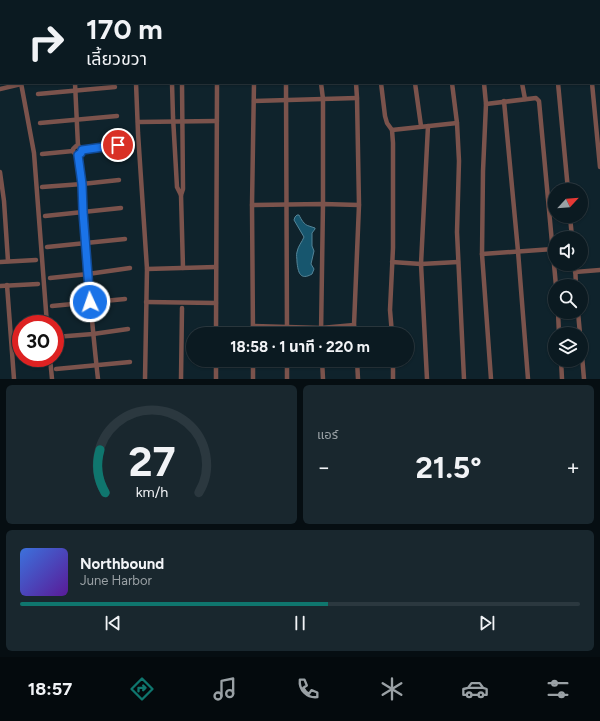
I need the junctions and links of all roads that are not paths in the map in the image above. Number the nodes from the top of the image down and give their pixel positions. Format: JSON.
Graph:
{"nodes":[{"id":1,"x":211,"y":0,"type":"edge"},
{"id":2,"x":216,"y":0,"type":"edge"},
{"id":3,"x":21,"y":84,"type":"edge"},
{"id":4,"x":75,"y":84,"type":"edge"},
{"id":5,"x":136,"y":84,"type":"edge"},
{"id":6,"x":172,"y":84,"type":"edge"},
{"id":7,"x":182,"y":84,"type":"edge"},
{"id":8,"x":218,"y":84,"type":"edge"},
{"id":9,"x":254,"y":84,"type":"edge"},
{"id":10,"x":286,"y":84,"type":"edge"},
{"id":11,"x":321,"y":84,"type":"edge"},
{"id":12,"x":356,"y":84,"type":"edge"},
{"id":13,"x":381,"y":84,"type":"edge"},
{"id":14,"x":415,"y":84,"type":"edge"},
{"id":15,"x":452,"y":84,"type":"edge"},
{"id":16,"x":484,"y":84,"type":"edge"},
{"id":17,"x":522,"y":84,"type":"edge"},
{"id":18,"x":558,"y":84,"type":"edge"},
{"id":19,"x":592,"y":84,"type":"edge"},
{"id":20,"x":115,"y":87,"type":"dead end"},
{"id":21,"x":0,"y":89,"type":"edge"},
{"id":22,"x":75,"y":91,"type":"junction"},
{"id":23,"x":38,"y":94,"type":"dead end"},
{"id":24,"x":358,"y":98,"type":"junction"},
{"id":25,"x":323,"y":99,"type":"junction"},
{"id":26,"x":524,"y":99,"type":"junction"},
{"id":27,"x":286,"y":100,"type":"junction"},
{"id":28,"x":254,"y":101,"type":"junction"},
{"id":29,"x":504,"y":101,"type":"junction"},
{"id":30,"x":486,"y":104,"type":"junction"},
{"id":31,"x":117,"y":116,"type":"dead end"},
{"id":32,"x":76,"y":120,"type":"junction"},
{"id":33,"x":217,"y":121,"type":"junction"},
{"id":34,"x":138,"y":122,"type":"junction"},
{"id":35,"x":173,"y":122,"type":"junction"},
{"id":36,"x":183,"y":122,"type":"junction"},
{"id":37,"x":40,"y":123,"type":"dead end"},
{"id":38,"x":457,"y":123,"type":"junction"},
{"id":39,"x":421,"y":126,"type":"junction"},
{"id":40,"x":428,"y":126,"type":"junction"},
{"id":41,"x":392,"y":130,"type":"junction"},
{"id":42,"x":118,"y":145,"type":"dead end"},
{"id":43,"x":80,"y":148,"type":"junction"},
{"id":44,"x":73,"y":151,"type":"junction"},
{"id":45,"x":42,"y":154,"type":"dead end"},
{"id":46,"x":78,"y":155,"type":"junction"},
{"id":47,"x":600,"y":167,"type":"edge"},
{"id":48,"x":0,"y":172,"type":"edge"},
{"id":49,"x":119,"y":180,"type":"dead end"},
{"id":50,"x":567,"y":183,"type":"edge"},
{"id":51,"x":82,"y":184,"type":"junction"},
{"id":52,"x":42,"y":187,"type":"dead end"},
{"id":53,"x":181,"y":195,"type":"junction"},
{"id":54,"x":286,"y":204,"type":"junction"},
{"id":55,"x":323,"y":204,"type":"junction"},
{"id":56,"x":252,"y":205,"type":"junction"},
{"id":57,"x":359,"y":205,"type":"junction"},
{"id":58,"x":121,"y":208,"type":"dead end"},
{"id":59,"x":83,"y":212,"type":"junction"},
{"id":60,"x":45,"y":216,"type":"dead end"},
{"id":61,"x":551,"y":231,"type":"edge"},
{"id":62,"x":125,"y":239,"type":"dead end"},
{"id":63,"x":85,"y":243,"type":"junction"},
{"id":64,"x":47,"y":247,"type":"dead end"},
{"id":65,"x":548,"y":249,"type":"edge"},
{"id":66,"x":518,"y":251,"type":"junction"},
{"id":67,"x":482,"y":254,"type":"junction"},
{"id":68,"x":36,"y":260,"type":"dead end"},
{"id":69,"x":8,"y":261,"type":"junction"},
{"id":70,"x":0,"y":262,"type":"edge"},
{"id":71,"x":392,"y":262,"type":"junction"},
{"id":72,"x":458,"y":262,"type":"junction"},
{"id":73,"x":421,"y":264,"type":"junction"},
{"id":74,"x":216,"y":267,"type":"junction"},
{"id":75,"x":130,"y":268,"type":"dead end"},
{"id":76,"x":183,"y":268,"type":"junction"},
{"id":77,"x":147,"y":269,"type":"junction"},
{"id":78,"x":600,"y":270,"type":"edge"},
{"id":79,"x":575,"y":272,"type":"joint"},
{"id":80,"x":88,"y":274,"type":"junction"},
{"id":81,"x":50,"y":278,"type":"dead end"},
{"id":82,"x":576,"y":279,"type":"edge"},
{"id":83,"x":38,"y":284,"type":"dead end"},
{"id":84,"x":7,"y":285,"type":"junction"},
{"id":85,"x":0,"y":286,"type":"edge"},
{"id":86,"x":125,"y":299,"type":"dead end"},
{"id":87,"x":90,"y":302,"type":"junction"},
{"id":88,"x":146,"y":302,"type":"junction"},
{"id":89,"x":216,"y":303,"type":"junction"},
{"id":90,"x":52,"y":306,"type":"dead end"},
{"id":91,"x":182,"y":308,"type":"dead end"},
{"id":92,"x":46,"y":315,"type":"edge"},
{"id":93,"x":354,"y":325,"type":"joint"},
{"id":94,"x":253,"y":326,"type":"joint"},
{"id":95,"x":216,"y":327,"type":"edge"},
{"id":96,"x":287,"y":327,"type":"joint"},
{"id":97,"x":321,"y":327,"type":"edge"},
{"id":98,"x":332,"y":327,"type":"edge"},
{"id":99,"x":391,"y":327,"type":"edge"},
{"id":100,"x":128,"y":329,"type":"dead end"},
{"id":101,"x":93,"y":334,"type":"junction"},
{"id":102,"x":64,"y":336,"type":"edge"},
{"id":103,"x":130,"y":362,"type":"dead end"},
{"id":104,"x":96,"y":365,"type":"junction"},
{"id":105,"x":51,"y":367,"type":"edge"},
{"id":106,"x":216,"y":367,"type":"edge"},
{"id":107,"x":253,"y":367,"type":"edge"},
{"id":108,"x":287,"y":367,"type":"edge"},
{"id":109,"x":322,"y":367,"type":"edge"},
{"id":110,"x":357,"y":367,"type":"edge"},
{"id":111,"x":393,"y":367,"type":"edge"},
{"id":112,"x":561,"y":367,"type":"edge"},
{"id":113,"x":583,"y":367,"type":"edge"},
{"id":114,"x":56,"y":369,"type":"dead end"},
{"id":115,"x":14,"y":379,"type":"edge"},
{"id":116,"x":52,"y":379,"type":"edge"},
{"id":117,"x":98,"y":379,"type":"edge"},
{"id":118,"x":145,"y":379,"type":"edge"},
{"id":119,"x":181,"y":379,"type":"edge"},
{"id":120,"x":216,"y":379,"type":"edge"},
{"id":121,"x":253,"y":379,"type":"edge"},
{"id":122,"x":287,"y":379,"type":"edge"},
{"id":123,"x":323,"y":379,"type":"edge"},
{"id":124,"x":358,"y":379,"type":"edge"},
{"id":125,"x":394,"y":379,"type":"edge"},
{"id":126,"x":427,"y":379,"type":"edge"},
{"id":127,"x":464,"y":379,"type":"edge"},
{"id":128,"x":491,"y":379,"type":"edge"},
{"id":129,"x":528,"y":379,"type":"edge"},
{"id":130,"x":562,"y":379,"type":"edge"},
{"id":131,"x":584,"y":379,"type":"edge"}],
"edges":[{"from":1,"to":2,"type":"street"},
{"from":3,"to":21,"type":"street"},
{"from":3,"to":92,"type":"street"},
{"from":4,"to":22,"type":"street"},
{"from":5,"to":34,"type":"street"},
{"from":6,"to":35,"type":"street"},
{"from":7,"to":36,"type":"street"},
{"from":8,"to":33,"type":"street"},
{"from":9,"to":28,"type":"street"},
{"from":10,"to":27,"type":"street"},
{"from":11,"to":25,"type":"street"},
{"from":12,"to":24,"type":"street"},
{"from":13,"to":41,"type":"street"},
{"from":14,"to":39,"type":"street"},
{"from":15,"to":38,"type":"street"},
{"from":16,"to":30,"type":"street"},
{"from":17,"to":26,"type":"street"},
{"from":18,"to":50,"type":"street"},
{"from":19,"to":47,"type":"street"},
{"from":20,"to":22,"type":"street"},
{"from":22,"to":23,"type":"street"},
{"from":22,"to":32,"type":"street"},
{"from":24,"to":25,"type":"street"},
{"from":24,"to":57,"type":"street"},
{"from":25,"to":27,"type":"street"},
{"from":25,"to":55,"type":"street"},
{"from":26,"to":29,"type":"street"},
{"from":26,"to":61,"type":"street"},
{"from":27,"to":28,"type":"street"},
{"from":27,"to":54,"type":"street"},
{"from":28,"to":56,"type":"street"},
{"from":29,"to":30,"type":"street"},
{"from":29,"to":66,"type":"street"},
{"from":30,"to":67,"type":"street"},
{"from":31,"to":32,"type":"street"},
{"from":32,"to":37,"type":"street"},
{"from":32,"to":43,"type":"street"},
{"from":33,"to":36,"type":"street"},
{"from":33,"to":74,"type":"street"},
{"from":34,"to":35,"type":"street"},
{"from":34,"to":77,"type":"street"},
{"from":35,"to":36,"type":"street"},
{"from":35,"to":53,"type":"street"},
{"from":36,"to":53,"type":"street"},
{"from":38,"to":40,"type":"street"},
{"from":38,"to":72,"type":"street"},
{"from":39,"to":40,"type":"street"},
{"from":39,"to":41,"type":"street"},
{"from":40,"to":73,"type":"street"},
{"from":41,"to":71,"type":"street"},
{"from":42,"to":43,"type":"street"},
{"from":43,"to":44,"type":"street"},
{"from":43,"to":46,"type":"street"},
{"from":44,"to":45,"type":"street"},
{"from":44,"to":46,"type":"street"},
{"from":46,"to":51,"type":"street"},
{"from":48,"to":69,"type":"street"},
{"from":49,"to":51,"type":"street"},
{"from":51,"to":52,"type":"street"},
{"from":51,"to":59,"type":"street"},
{"from":53,"to":76,"type":"street"},
{"from":54,"to":55,"type":"street"},
{"from":54,"to":56,"type":"street"},
{"from":54,"to":96,"type":"street"},
{"from":55,"to":57,"type":"street"},
{"from":55,"to":97,"type":"street"},
{"from":56,"to":94,"type":"street"},
{"from":57,"to":93,"type":"street"},
{"from":58,"to":59,"type":"street"},
{"from":59,"to":60,"type":"street"},
{"from":59,"to":63,"type":"street"},
{"from":62,"to":63,"type":"street"},
{"from":63,"to":64,"type":"street"},
{"from":63,"to":80,"type":"street"},
{"from":65,"to":66,"type":"street"},
{"from":66,"to":67,"type":"street"},
{"from":66,"to":129,"type":"street"},
{"from":67,"to":128,"type":"street"},
{"from":68,"to":69,"type":"street"},
{"from":69,"to":70,"type":"street"},
{"from":71,"to":73,"type":"street"},
{"from":71,"to":99,"type":"street"},
{"from":72,"to":73,"type":"street"},
{"from":72,"to":127,"type":"street"},
{"from":73,"to":126,"type":"street"},
{"from":74,"to":76,"type":"street"},
{"from":74,"to":89,"type":"street"},
{"from":75,"to":80,"type":"street"},
{"from":76,"to":77,"type":"street"},
{"from":77,"to":88,"type":"street"},
{"from":78,"to":79,"type":"street"},
{"from":79,"to":82,"type":"street"},
{"from":80,"to":81,"type":"street"},
{"from":80,"to":87,"type":"street"},
{"from":83,"to":84,"type":"street"},
{"from":84,"to":85,"type":"street"},
{"from":84,"to":115,"type":"street"},
{"from":86,"to":87,"type":"street"},
{"from":87,"to":90,"type":"street"},
{"from":87,"to":101,"type":"street"},
{"from":88,"to":89,"type":"street"},
{"from":88,"to":118,"type":"street"},
{"from":89,"to":95,"type":"street"},
{"from":91,"to":119,"type":"street"},
{"from":93,"to":98,"type":"street"},
{"from":94,"to":96,"type":"street"},
{"from":100,"to":101,"type":"street"},
{"from":101,"to":102,"type":"street"},
{"from":101,"to":104,"type":"street"},
{"from":103,"to":104,"type":"street"},
{"from":104,"to":114,"type":"street"},
{"from":104,"to":117,"type":"street"},
{"from":105,"to":116,"type":"street"},
{"from":106,"to":120,"type":"street"},
{"from":107,"to":121,"type":"street"},
{"from":108,"to":122,"type":"street"},
{"from":109,"to":123,"type":"street"},
{"from":110,"to":124,"type":"street"},
{"from":111,"to":125,"type":"street"},
{"from":112,"to":130,"type":"street"},
{"from":113,"to":131,"type":"street"}]}
